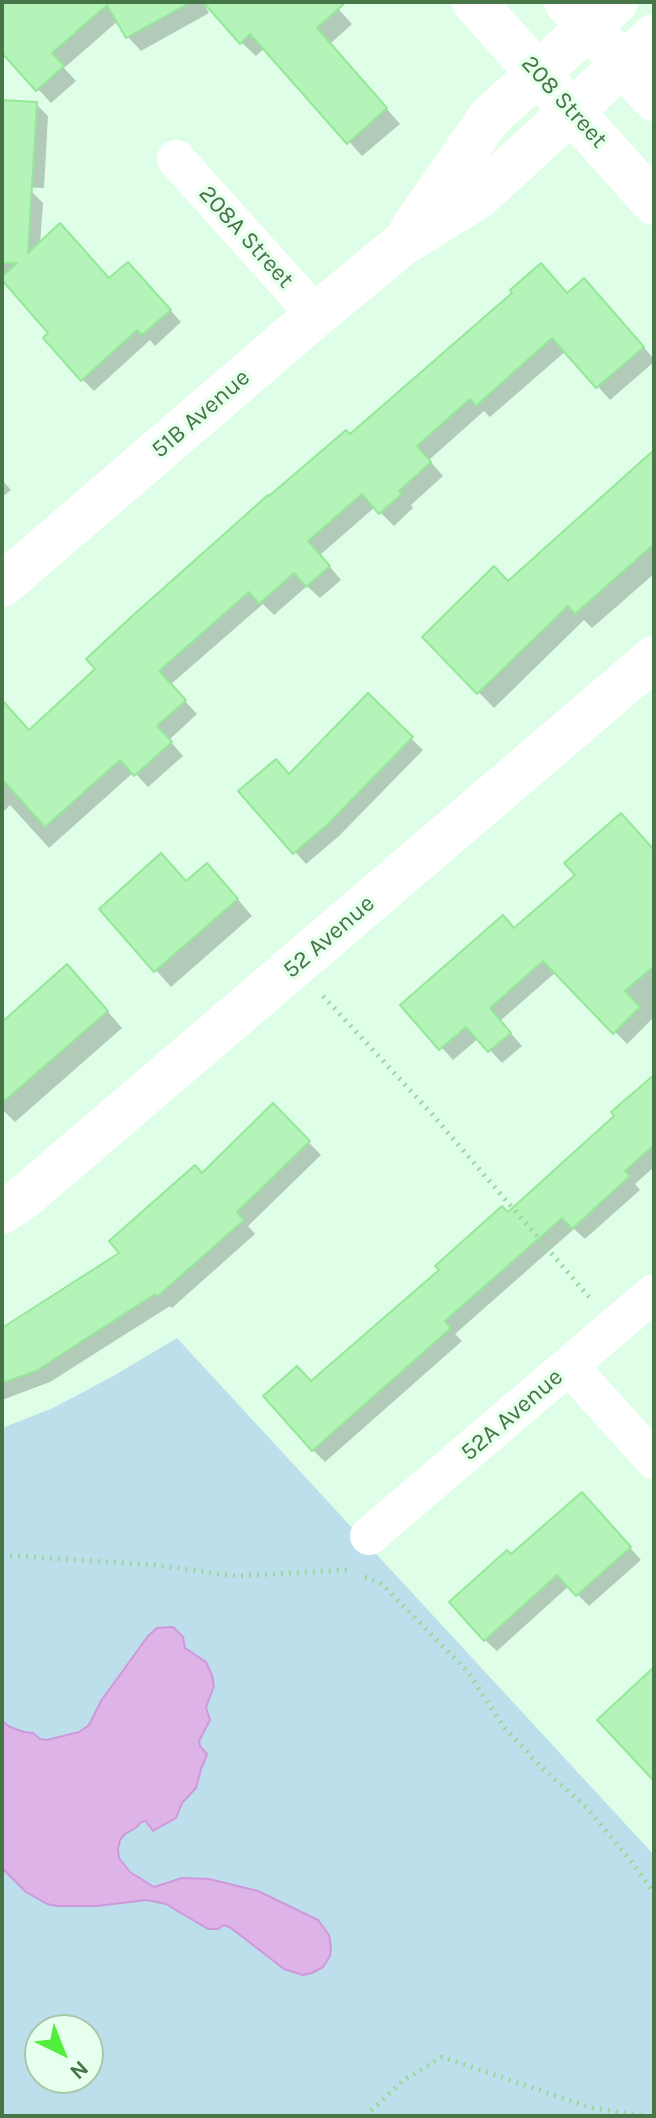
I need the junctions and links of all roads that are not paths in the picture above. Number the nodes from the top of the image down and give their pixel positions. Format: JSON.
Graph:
{"nodes":[{"id":1,"x":474,"y":2,"type":"edge"},
{"id":2,"x":590,"y":11,"type":"edge"},
{"id":3,"x":638,"y":50,"type":"edge"},
{"id":4,"x":538,"y":74,"type":"junction"},
{"id":5,"x":654,"y":99,"type":"edge"},
{"id":6,"x":572,"y":112,"type":"junction"},
{"id":7,"x":176,"y":159,"type":"dead end"},
{"id":8,"x":654,"y":203,"type":"edge"},
{"id":9,"x":402,"y":244,"type":"junction"},
{"id":10,"x":316,"y":315,"type":"junction"},
{"id":11,"x":2,"y":585,"type":"edge"},
{"id":12,"x":654,"y":658,"type":"edge"},
{"id":13,"x":2,"y":1212,"type":"edge"},
{"id":14,"x":654,"y":1293,"type":"edge"},
{"id":15,"x":569,"y":1366,"type":"junction"},
{"id":16,"x":654,"y":1460,"type":"edge"},
{"id":17,"x":369,"y":1536,"type":"road end"}],
"edges":[{"from":1,"to":4,"type":"street","name":"208 Street"},
{"from":2,"to":3,"type":"street"},
{"from":2,"to":4,"type":"street","name":"51B Avenue"},
{"from":3,"to":5,"type":"street"},
{"from":3,"to":6,"type":"street","name":"51B Avenue"},
{"from":4,"to":6,"type":"street","name":"208 Street"},
{"from":4,"to":9,"type":"street","name":"51B Avenue"},
{"from":6,"to":8,"type":"street","name":"208 Street"},
{"from":6,"to":9,"type":"street","name":"51B Avenue"},
{"from":7,"to":10,"type":"street","name":"208A Street"},
{"from":9,"to":10,"type":"street","name":"51B Avenue"},
{"from":10,"to":11,"type":"street","name":"51B Avenue"},
{"from":12,"to":13,"type":"street","name":"52 Avenue"},
{"from":14,"to":15,"type":"street","name":"52A Avenue"},
{"from":15,"to":16,"type":"street"},
{"from":15,"to":17,"type":"street","name":"52A Avenue"}]}
